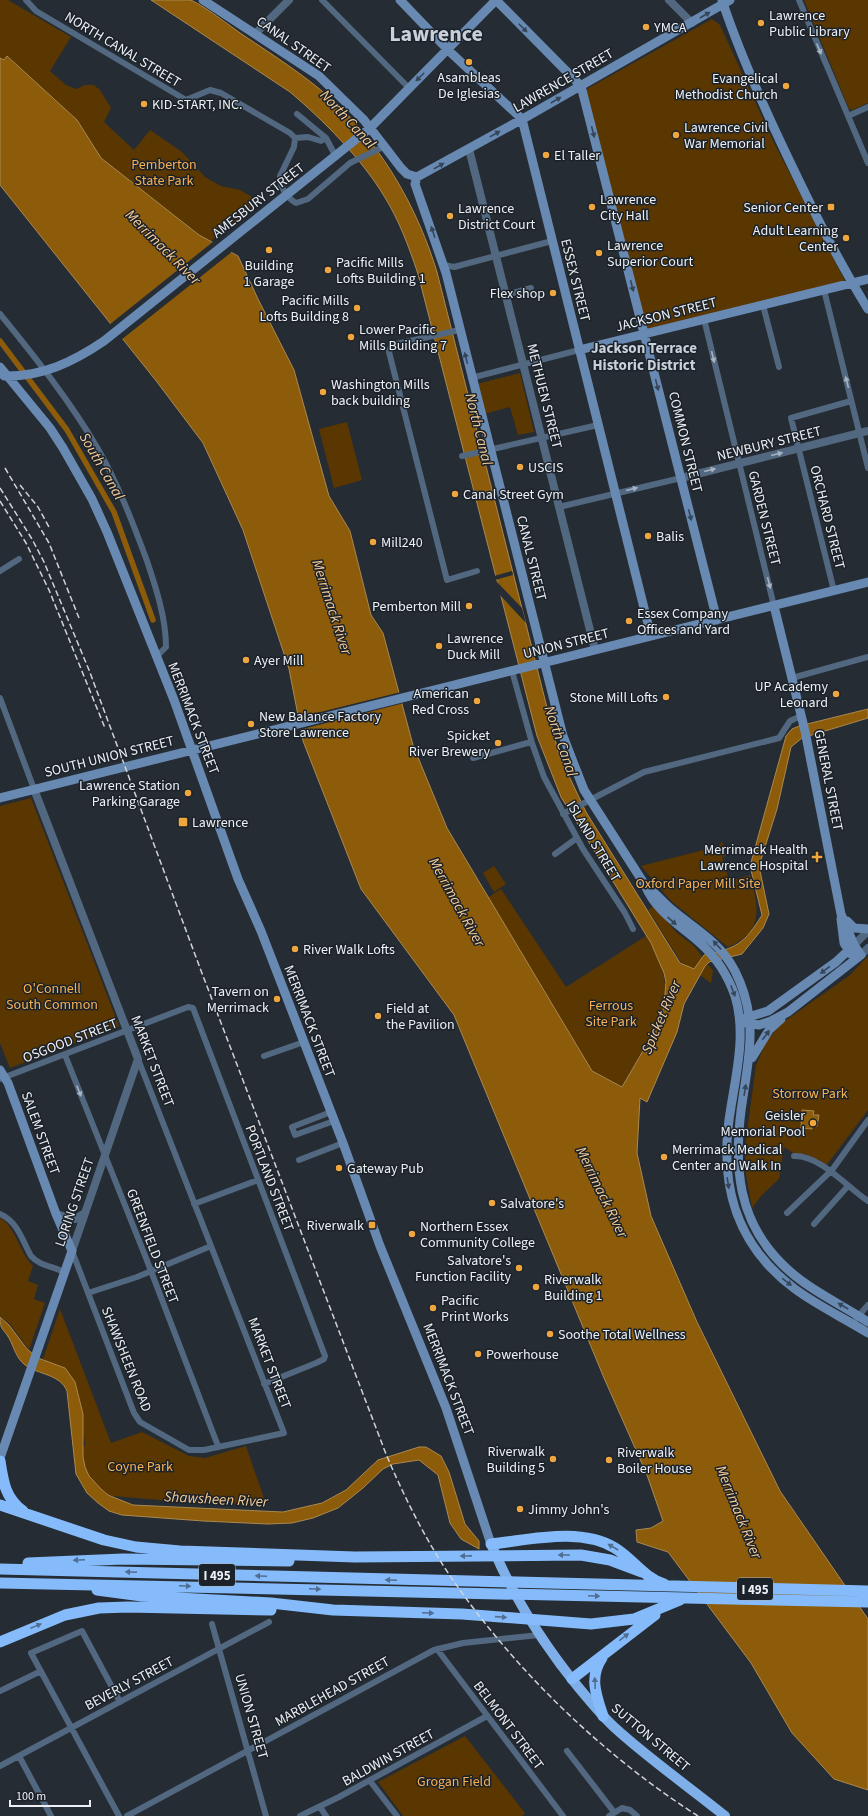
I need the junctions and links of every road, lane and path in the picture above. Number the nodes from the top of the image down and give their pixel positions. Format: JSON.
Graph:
{"nodes":[{"id":1,"x":26,"y":0,"type":"edge"},
{"id":2,"x":203,"y":0,"type":"edge"},
{"id":3,"x":289,"y":0,"type":"edge"},
{"id":4,"x":322,"y":0,"type":"edge"},
{"id":5,"x":400,"y":0,"type":"edge"},
{"id":6,"x":496,"y":0,"type":"edge"},
{"id":7,"x":669,"y":0,"type":"edge"},
{"id":8,"x":799,"y":0,"type":"edge"},
{"id":9,"x":725,"y":1,"type":"edge"},
{"id":10,"x":692,"y":23,"type":"junction"},
{"id":11,"x":255,"y":34,"type":"junction"},
{"id":12,"x":448,"y":50,"type":"junction"},
{"id":13,"x":581,"y":86,"type":"junction"},
{"id":14,"x":409,"y":88,"type":"junction"},
{"id":15,"x":868,"y":107,"type":"edge"},
{"id":16,"x":296,"y":114,"type":"dead end"},
{"id":17,"x":848,"y":116,"type":"junction"},
{"id":18,"x":522,"y":119,"type":"junction"},
{"id":19,"x":368,"y":130,"type":"junction"},
{"id":20,"x":295,"y":138,"type":"junction"},
{"id":21,"x":326,"y":138,"type":"junction"},
{"id":22,"x":381,"y":148,"type":"junction"},
{"id":23,"x":469,"y":149,"type":"junction"},
{"id":24,"x":336,"y":157,"type":"junction"},
{"id":25,"x":868,"y":164,"type":"edge"},
{"id":26,"x":417,"y":177,"type":"junction"},
{"id":27,"x":552,"y":241,"type":"junction"},
{"id":28,"x":496,"y":256,"type":"junction"},
{"id":29,"x":444,"y":265,"type":"junction"},
{"id":30,"x":868,"y":279,"type":"edge"},
{"id":31,"x":852,"y":283,"type":"junction"},
{"id":32,"x":531,"y":288,"type":"dead end"},
{"id":33,"x":824,"y":290,"type":"junction"},
{"id":34,"x":506,"y":295,"type":"junction"},
{"id":35,"x":763,"y":305,"type":"junction"},
{"id":36,"x":868,"y":309,"type":"edge"},
{"id":37,"x":0,"y":314,"type":"edge"},
{"id":38,"x":704,"y":319,"type":"junction"},
{"id":39,"x":457,"y":331,"type":"junction"},
{"id":40,"x":644,"y":334,"type":"junction"},
{"id":41,"x":580,"y":350,"type":"junction"},
{"id":42,"x":524,"y":364,"type":"junction"},
{"id":43,"x":0,"y":367,"type":"edge"},
{"id":44,"x":779,"y":367,"type":"dead end"},
{"id":45,"x":43,"y":371,"type":"junction"},
{"id":46,"x":7,"y":376,"type":"edge"},
{"id":47,"x":471,"y":378,"type":"junction"},
{"id":48,"x":851,"y":401,"type":"junction"},
{"id":49,"x":598,"y":424,"type":"junction"},
{"id":50,"x":864,"y":432,"type":"edge"},
{"id":51,"x":542,"y":438,"type":"junction"},
{"id":52,"x":799,"y":449,"type":"junction"},
{"id":53,"x":487,"y":450,"type":"junction"},
{"id":54,"x":462,"y":456,"type":"dead end"},
{"id":55,"x":739,"y":463,"type":"junction"},
{"id":56,"x":868,"y":468,"type":"edge"},
{"id":57,"x":680,"y":478,"type":"junction"},
{"id":58,"x":615,"y":493,"type":"junction"},
{"id":59,"x":559,"y":507,"type":"junction"},
{"id":60,"x":19,"y":559,"type":"dead end"},
{"id":61,"x":0,"y":571,"type":"edge"},
{"id":62,"x":477,"y":571,"type":"dead end"},
{"id":63,"x":868,"y":582,"type":"edge"},
{"id":64,"x":834,"y":591,"type":"junction"},
{"id":65,"x":774,"y":606,"type":"junction"},
{"id":66,"x":717,"y":620,"type":"junction"},
{"id":67,"x":651,"y":636,"type":"junction"},
{"id":68,"x":595,"y":650,"type":"junction"},
{"id":69,"x":156,"y":657,"type":"junction"},
{"id":70,"x":868,"y":657,"type":"edge"},
{"id":71,"x":540,"y":663,"type":"junction"},
{"id":72,"x":515,"y":670,"type":"junction"},
{"id":73,"x":792,"y":678,"type":"junction"},
{"id":74,"x":0,"y":698,"type":"edge"},
{"id":75,"x":7,"y":716,"type":"junction"},
{"id":76,"x":0,"y":718,"type":"edge"},
{"id":77,"x":802,"y":718,"type":"junction"},
{"id":78,"x":317,"y":719,"type":"joint"},
{"id":79,"x":531,"y":742,"type":"junction"},
{"id":80,"x":192,"y":750,"type":"junction"},
{"id":81,"x":472,"y":758,"type":"dead end"},
{"id":82,"x":34,"y":789,"type":"junction"},
{"id":83,"x":0,"y":798,"type":"edge"},
{"id":84,"x":587,"y":801,"type":"junction"},
{"id":85,"x":566,"y":813,"type":"junction"},
{"id":86,"x":577,"y":838,"type":"junction"},
{"id":87,"x":555,"y":854,"type":"dead end"},
{"id":88,"x":645,"y":885,"type":"junction"},
{"id":89,"x":841,"y":914,"type":"junction"},
{"id":90,"x":633,"y":929,"type":"dead end"},
{"id":91,"x":868,"y":930,"type":"edge"},
{"id":92,"x":851,"y":948,"type":"junction"},
{"id":93,"x":868,"y":948,"type":"edge"},
{"id":94,"x":858,"y":958,"type":"junction"},
{"id":95,"x":193,"y":1008,"type":"joint"},
{"id":96,"x":788,"y":1012,"type":"junction"},
{"id":97,"x":750,"y":1020,"type":"junction"},
{"id":98,"x":741,"y":1021,"type":"junction"},
{"id":99,"x":127,"y":1031,"type":"junction"},
{"id":100,"x":304,"y":1042,"type":"junction"},
{"id":101,"x":65,"y":1055,"type":"junction"},
{"id":102,"x":264,"y":1056,"type":"dead end"},
{"id":103,"x":138,"y":1059,"type":"junction"},
{"id":104,"x":749,"y":1063,"type":"junction"},
{"id":105,"x":1,"y":1076,"type":"edge"},
{"id":106,"x":331,"y":1112,"type":"junction"},
{"id":107,"x":868,"y":1120,"type":"edge"},
{"id":108,"x":334,"y":1121,"type":"junction"},
{"id":109,"x":343,"y":1143,"type":"junction"},
{"id":110,"x":105,"y":1156,"type":"junction"},
{"id":111,"x":794,"y":1156,"type":"dead end"},
{"id":112,"x":299,"y":1160,"type":"dead end"},
{"id":113,"x":831,"y":1171,"type":"junction"},
{"id":114,"x":258,"y":1180,"type":"junction"},
{"id":115,"x":848,"y":1186,"type":"junction"},
{"id":116,"x":868,"y":1201,"type":"edge"},
{"id":117,"x":194,"y":1204,"type":"junction"},
{"id":118,"x":85,"y":1213,"type":"junction"},
{"id":119,"x":788,"y":1213,"type":"dead end"},
{"id":120,"x":0,"y":1214,"type":"edge"},
{"id":121,"x":56,"y":1214,"type":"junction"},
{"id":122,"x":814,"y":1224,"type":"dead end"},
{"id":123,"x":211,"y":1246,"type":"junction"},
{"id":124,"x":72,"y":1251,"type":"junction"},
{"id":125,"x":151,"y":1271,"type":"junction"},
{"id":126,"x":64,"y":1272,"type":"junction"},
{"id":127,"x":88,"y":1293,"type":"junction"},
{"id":128,"x":868,"y":1305,"type":"edge"},
{"id":129,"x":858,"y":1316,"type":"junction"},
{"id":130,"x":868,"y":1322,"type":"edge"},
{"id":131,"x":853,"y":1323,"type":"junction"},
{"id":132,"x":868,"y":1333,"type":"edge"},
{"id":133,"x":264,"y":1384,"type":"junction"},
{"id":134,"x":284,"y":1433,"type":"joint"},
{"id":135,"x":218,"y":1446,"type":"junction"},
{"id":136,"x":0,"y":1460,"type":"edge"},
{"id":137,"x":0,"y":1505,"type":"edge"},
{"id":138,"x":26,"y":1514,"type":"junction"},
{"id":139,"x":491,"y":1544,"type":"junction"},
{"id":140,"x":356,"y":1558,"type":"junction"},
{"id":141,"x":2,"y":1569,"type":"edge"},
{"id":142,"x":642,"y":1572,"type":"junction"},
{"id":143,"x":0,"y":1583,"type":"edge"},
{"id":144,"x":48,"y":1584,"type":"junction"},
{"id":145,"x":868,"y":1591,"type":"edge"},
{"id":146,"x":868,"y":1603,"type":"edge"},
{"id":147,"x":666,"y":1605,"type":"junction"},
{"id":148,"x":333,"y":1610,"type":"junction"},
{"id":149,"x":526,"y":1613,"type":"joint"},
{"id":150,"x":270,"y":1622,"type":"dead end"},
{"id":151,"x":212,"y":1624,"type":"dead end"},
{"id":152,"x":539,"y":1635,"type":"junction"},
{"id":153,"x":0,"y":1642,"type":"edge"},
{"id":154,"x":219,"y":1649,"type":"junction"},
{"id":155,"x":437,"y":1649,"type":"junction"},
{"id":156,"x":606,"y":1652,"type":"junction"},
{"id":157,"x":41,"y":1671,"type":"junction"},
{"id":158,"x":572,"y":1679,"type":"junction"},
{"id":159,"x":0,"y":1691,"type":"edge"},
{"id":160,"x":120,"y":1702,"type":"junction"},
{"id":161,"x":487,"y":1716,"type":"junction"},
{"id":162,"x":603,"y":1716,"type":"junction"},
{"id":163,"x":71,"y":1728,"type":"junction"},
{"id":164,"x":247,"y":1750,"type":"junction"},
{"id":165,"x":567,"y":1751,"type":"dead end"},
{"id":166,"x":19,"y":1756,"type":"junction"},
{"id":167,"x":0,"y":1766,"type":"edge"},
{"id":168,"x":370,"y":1781,"type":"junction"},
{"id":169,"x":320,"y":1807,"type":"junction"},
{"id":170,"x":612,"y":1814,"type":"edge"},
{"id":171,"x":51,"y":1816,"type":"edge"},
{"id":172,"x":119,"y":1816,"type":"edge"},
{"id":173,"x":127,"y":1816,"type":"edge"},
{"id":174,"x":266,"y":1816,"type":"edge"},
{"id":175,"x":300,"y":1816,"type":"edge"},
{"id":176,"x":326,"y":1816,"type":"edge"},
{"id":177,"x":397,"y":1816,"type":"edge"},
{"id":178,"x":563,"y":1816,"type":"edge"},
{"id":179,"x":637,"y":1816,"type":"edge"},
{"id":180,"x":725,"y":1816,"type":"edge"}],
"edges":[{"from":1,"to":20,"type":"street","name":"NORTH CANAL STREET"},
{"from":2,"to":11,"type":"main road","name":"CANAL STREET"},
{"from":3,"to":11,"type":"street"},
{"from":4,"to":14,"type":"street"},
{"from":5,"to":12,"type":"main road"},
{"from":6,"to":12,"type":"main road","name":"AMESBURY STREET"},
{"from":6,"to":13,"type":"main road","one_way":true},
{"from":7,"to":10,"type":"street"},
{"from":8,"to":17,"type":"street","one_way":true},
{"from":10,"to":9,"type":"main road","name":"LAWRENCE STREET","one_way":true},
{"from":9,"to":31,"type":"main road"},
{"from":10,"to":13,"type":"main road","name":"LAWRENCE STREET"},
{"from":11,"to":19,"type":"main road","name":"CANAL STREET"},
{"from":12,"to":14,"type":"main road","name":"AMESBURY STREET","one_way":true},
{"from":12,"to":18,"type":"main road"},
{"from":18,"to":13,"type":"main road","name":"LAWRENCE STREET","one_way":true},
{"from":13,"to":40,"type":"main road","name":"COMMON STREET","one_way":true},
{"from":14,"to":19,"type":"main road","name":"AMESBURY STREET"},
{"from":15,"to":17,"type":"street"},
{"from":16,"to":21,"type":"street"},
{"from":17,"to":25,"type":"street"},
{"from":23,"to":18,"type":"main road","name":"LAWRENCE STREET","one_way":true},
{"from":18,"to":27,"type":"main road","name":"ESSEX STREET"},
{"from":19,"to":22,"type":"main road","name":"CANAL STREET"},
{"from":19,"to":24,"type":"main road","name":"AMESBURY STREET"},
{"from":20,"to":21,"type":"street"},
{"from":20,"to":22,"type":"street"},
{"from":21,"to":24,"type":"street"},
{"from":22,"to":26,"type":"main road","name":"CANAL STREET"},
{"from":26,"to":23,"type":"main road","name":"LAWRENCE STREET","one_way":true},
{"from":23,"to":28,"type":"street","name":"METHUEN STREET"},
{"from":24,"to":45,"type":"main road","name":"AMESBURY STREET"},
{"from":29,"to":26,"type":"main road","name":"CANAL STREET","one_way":true},
{"from":27,"to":28,"type":"street"},
{"from":27,"to":41,"type":"main road","name":"ESSEX STREET"},
{"from":28,"to":29,"type":"street"},
{"from":28,"to":34,"type":"street","name":"METHUEN STREET"},
{"from":29,"to":39,"type":"main road","name":"CANAL STREET"},
{"from":30,"to":31,"type":"main road","name":"JACKSON STREET"},
{"from":31,"to":33,"type":"main road","name":"JACKSON STREET"},
{"from":31,"to":36,"type":"main road"},
{"from":32,"to":34,"type":"street"},
{"from":33,"to":35,"type":"main road","name":"JACKSON STREET"},
{"from":48,"to":33,"type":"street","one_way":true},
{"from":34,"to":42,"type":"street","name":"METHUEN STREET"},
{"from":35,"to":38,"type":"main road","name":"JACKSON STREET"},
{"from":35,"to":44,"type":"street"},
{"from":37,"to":45,"type":"street"},
{"from":38,"to":40,"type":"main road","name":"JACKSON STREET"},
{"from":38,"to":55,"type":"street","name":"GARDEN STREET","one_way":true},
{"from":47,"to":39,"type":"main road","name":"CANAL STREET","one_way":true},
{"from":39,"to":62,"type":"street"},
{"from":40,"to":41,"type":"main road","name":"JACKSON STREET"},
{"from":40,"to":57,"type":"main road","name":"COMMON STREET","one_way":true},
{"from":41,"to":42,"type":"street","name":"JACKSON STREET"},
{"from":41,"to":49,"type":"main road","name":"ESSEX STREET"},
{"from":42,"to":47,"type":"street","name":"JACKSON STREET"},
{"from":42,"to":51,"type":"street","name":"METHUEN STREET"},
{"from":43,"to":46,"type":"main road","name":"MERRIMACK STREET"},
{"from":45,"to":46,"type":"main road","name":"AMESBURY STREET"},
{"from":45,"to":69,"type":"street"},
{"from":46,"to":69,"type":"main road","name":"MERRIMACK STREET"},
{"from":47,"to":53,"type":"main road","name":"CANAL STREET"},
{"from":48,"to":50,"type":"street"},
{"from":48,"to":52,"type":"street","name":"ORCHARD STREET"},
{"from":49,"to":51,"type":"street"},
{"from":49,"to":58,"type":"main road","name":"ESSEX STREET"},
{"from":50,"to":52,"type":"street","name":"NEWBURY STREET"},
{"from":50,"to":56,"type":"street"},
{"from":51,"to":53,"type":"street"},
{"from":51,"to":59,"type":"street","name":"METHUEN STREET"},
{"from":55,"to":52,"type":"street","name":"NEWBURY STREET","one_way":true},
{"from":52,"to":64,"type":"street","name":"ORCHARD STREET"},
{"from":53,"to":54,"type":"street"},
{"from":53,"to":71,"type":"main road","name":"CANAL STREET"},
{"from":57,"to":55,"type":"street","name":"NEWBURY STREET","one_way":true},
{"from":55,"to":65,"type":"street","name":"GARDEN STREET","one_way":true},
{"from":58,"to":57,"type":"street","name":"NEWBURY STREET","one_way":true},
{"from":57,"to":66,"type":"main road","name":"COMMON STREET","one_way":true},
{"from":58,"to":59,"type":"street","name":"NEWBURY STREET"},
{"from":58,"to":67,"type":"main road","name":"ESSEX STREET"},
{"from":59,"to":68,"type":"street","name":"METHUEN STREET"},
{"from":60,"to":61,"type":"street"},
{"from":63,"to":64,"type":"main road","name":"UNION STREET"},
{"from":64,"to":65,"type":"main road","name":"UNION STREET"},
{"from":65,"to":66,"type":"main road","name":"UNION STREET"},
{"from":65,"to":73,"type":"main road","name":"GENERAL STREET"},
{"from":66,"to":67,"type":"main road","name":"UNION STREET"},
{"from":67,"to":68,"type":"main road","name":"UNION STREET"},
{"from":68,"to":71,"type":"main road","name":"UNION STREET"},
{"from":69,"to":80,"type":"main road","name":"MERRIMACK STREET"},
{"from":70,"to":73,"type":"street"},
{"from":71,"to":72,"type":"main road","name":"UNION STREET"},
{"from":71,"to":84,"type":"main road","name":"CANAL STREET"},
{"from":72,"to":78,"type":"main road","name":"UNION STREET"},
{"from":72,"to":79,"type":"street","name":"ISLAND STREET"},
{"from":73,"to":77,"type":"main road","name":"GENERAL STREET"},
{"from":74,"to":75,"type":"street","name":"MARKET STREET"},
{"from":75,"to":76,"type":"street"},
{"from":75,"to":82,"type":"street","name":"MARKET STREET"},
{"from":77,"to":84,"type":"street"},
{"from":77,"to":89,"type":"main road","name":"GENERAL STREET"},
{"from":78,"to":80,"type":"main road","name":"SOUTH UNION STREET"},
{"from":79,"to":81,"type":"street"},
{"from":79,"to":85,"type":"street","name":"ISLAND STREET"},
{"from":80,"to":82,"type":"main road","name":"SOUTH UNION STREET"},
{"from":80,"to":100,"type":"main road","name":"MERRIMACK STREET"},
{"from":82,"to":83,"type":"main road","name":"SOUTH UNION STREET"},
{"from":82,"to":99,"type":"street","name":"MARKET STREET"},
{"from":84,"to":85,"type":"street"},
{"from":84,"to":88,"type":"main road","name":"CANAL STREET"},
{"from":85,"to":86,"type":"street","name":"ISLAND STREET"},
{"from":86,"to":87,"type":"street"},
{"from":86,"to":90,"type":"street","name":"ISLAND STREET"},
{"from":97,"to":88,"type":"main road","name":"CANAL STREET","one_way":true},
{"from":88,"to":98,"type":"main road","name":"CANAL STREET","one_way":true},
{"from":89,"to":91,"type":"main road"},
{"from":89,"to":92,"type":"main road","name":"GENERAL STREET"},
{"from":91,"to":92,"type":"street"},
{"from":92,"to":94,"type":"main road","name":"GENERAL STREET"},
{"from":92,"to":97,"type":"main road","one_way":true},
{"from":93,"to":94,"type":"street"},
{"from":94,"to":96,"type":"main road"},
{"from":95,"to":99,"type":"street","name":"OSGOOD STREET"},
{"from":95,"to":114,"type":"street","name":"PORTLAND STREET"},
{"from":96,"to":97,"type":"main road"},
{"from":104,"to":96,"type":"main road","one_way":true},
{"from":97,"to":98,"type":"main road"},
{"from":97,"to":104,"type":"main road","name":"CANAL STREET"},
{"from":98,"to":131,"type":"main road","name":"CANAL STREET","one_way":true},
{"from":99,"to":101,"type":"street","name":"OSGOOD STREET"},
{"from":99,"to":103,"type":"street","name":"MARKET STREET"},
{"from":100,"to":102,"type":"street"},
{"from":100,"to":106,"type":"main road","name":"MERRIMACK STREET"},
{"from":101,"to":105,"type":"street","name":"OSGOOD STREET"},
{"from":101,"to":110,"type":"street","name":"GREENFIELD STREET","one_way":true},
{"from":103,"to":110,"type":"street","name":"LORING STREET"},
{"from":103,"to":117,"type":"street","name":"MARKET STREET"},
{"from":129,"to":104,"type":"main road","one_way":true},
{"from":105,"to":121,"type":"main road","name":"SALEM STREET"},
{"from":106,"to":108,"type":"main road","name":"MERRIMACK STREET"},
{"from":106,"to":108,"type":"street"},
{"from":107,"to":113,"type":"street"},
{"from":108,"to":109,"type":"main road","name":"MERRIMACK STREET"},
{"from":109,"to":112,"type":"street"},
{"from":109,"to":139,"type":"main road","name":"MERRIMACK STREET"},
{"from":110,"to":118,"type":"street","name":"LORING STREET"},
{"from":110,"to":125,"type":"street","name":"GREENFIELD STREET"},
{"from":111,"to":113,"type":"street"},
{"from":113,"to":115,"type":"street"},
{"from":113,"to":119,"type":"street"},
{"from":114,"to":117,"type":"street"},
{"from":114,"to":133,"type":"street","name":"PORTLAND STREET"},
{"from":115,"to":116,"type":"street"},
{"from":115,"to":122,"type":"street"},
{"from":117,"to":123,"type":"street","name":"MARKET STREET"},
{"from":118,"to":121,"type":"street"},
{"from":118,"to":124,"type":"street","name":"LORING STREET"},
{"from":120,"to":126,"type":"street"},
{"from":121,"to":124,"type":"main road","name":"SALEM STREET"},
{"from":123,"to":125,"type":"street"},
{"from":123,"to":133,"type":"street","name":"MARKET STREET"},
{"from":124,"to":126,"type":"main road","name":"LORING STREET"},
{"from":124,"to":127,"type":"street","name":"SHAWSHEEN ROAD"},
{"from":125,"to":127,"type":"street"},
{"from":125,"to":135,"type":"street","name":"GREENFIELD STREET"},
{"from":126,"to":136,"type":"main road","name":"LORING STREET"},
{"from":127,"to":135,"type":"street","name":"SHAWSHEEN ROAD"},
{"from":128,"to":129,"type":"street"},
{"from":129,"to":130,"type":"main road"},
{"from":129,"to":131,"type":"street"},
{"from":131,"to":132,"type":"main road","name":"CANAL STREET"},
{"from":133,"to":134,"type":"street","name":"MARKET STREET"},
{"from":134,"to":135,"type":"street","name":"SHAWSHEEN ROAD"},
{"from":136,"to":138,"type":"highway"},
{"from":137,"to":138,"type":"highway"},
{"from":138,"to":140,"type":"highway"},
{"from":142,"to":139,"type":"highway","one_way":true},
{"from":139,"to":149,"type":"highway","name":"MERRIMACK STREET"},
{"from":140,"to":141,"type":"highway","one_way":true},
{"from":142,"to":140,"type":"highway","one_way":true},
{"from":145,"to":141,"type":"highway","number":"I 495","one_way":true},
{"from":142,"to":145,"type":"highway"},
{"from":143,"to":144,"type":"highway","number":"I 495"},
{"from":144,"to":146,"type":"highway","number":"I 495","one_way":true},
{"from":144,"to":148,"type":"highway"},
{"from":146,"to":147,"type":"highway"},
{"from":148,"to":147,"type":"highway","one_way":true},
{"from":156,"to":147,"type":"highway","one_way":true},
{"from":153,"to":148,"type":"highway","one_way":true},
{"from":149,"to":152,"type":"highway","name":"SUTTON STREET"},
{"from":150,"to":154,"type":"street","name":"BEVERLY STREET"},
{"from":151,"to":154,"type":"street","name":"UNION STREET"},
{"from":152,"to":155,"type":"street","name":"MARBLEHEAD STREET"},
{"from":152,"to":158,"type":"highway","name":"SUTTON STREET"},
{"from":154,"to":160,"type":"street","name":"BEVERLY STREET"},
{"from":154,"to":164,"type":"street","name":"UNION STREET"},
{"from":155,"to":161,"type":"street","name":"BELMONT STREET"},
{"from":155,"to":164,"type":"street","name":"MARBLEHEAD STREET"},
{"from":156,"to":158,"type":"highway"},
{"from":162,"to":156,"type":"highway","one_way":true},
{"from":157,"to":159,"type":"street"},
{"from":157,"to":160,"type":"street"},
{"from":157,"to":163,"type":"street"},
{"from":158,"to":162,"type":"highway","name":"SUTTON STREET"},
{"from":160,"to":163,"type":"street","name":"BEVERLY STREET"},
{"from":161,"to":168,"type":"street","name":"BALDWIN STREET"},
{"from":161,"to":178,"type":"street","name":"BELMONT STREET"},
{"from":162,"to":180,"type":"highway","name":"SUTTON STREET"},
{"from":163,"to":166,"type":"street","name":"BEVERLY STREET"},
{"from":163,"to":172,"type":"street"},
{"from":164,"to":173,"type":"street","name":"MARBLEHEAD STREET"},
{"from":164,"to":174,"type":"street","name":"UNION STREET"},
{"from":165,"to":170,"type":"street"},
{"from":166,"to":167,"type":"street","name":"BEVERLY STREET"},
{"from":166,"to":171,"type":"street"},
{"from":168,"to":169,"type":"street","name":"BALDWIN STREET"},
{"from":168,"to":177,"type":"street"},
{"from":169,"to":175,"type":"street","name":"BALDWIN STREET"},
{"from":169,"to":176,"type":"street"},
{"from":170,"to":179,"type":"street"}]}
